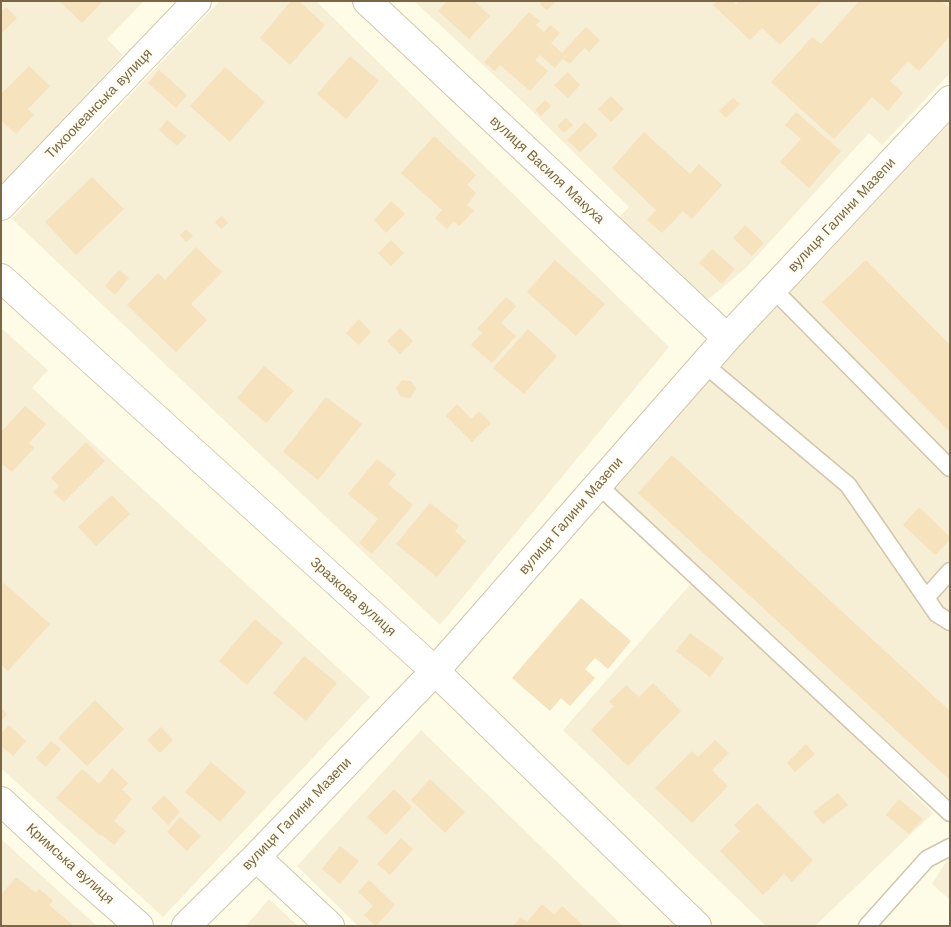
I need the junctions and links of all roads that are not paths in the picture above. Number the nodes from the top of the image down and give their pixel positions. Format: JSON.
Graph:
{"nodes":[{"id":1,"x":197,"y":1,"type":"edge"},
{"id":2,"x":367,"y":1,"type":"edge"},
{"id":3,"x":950,"y":100,"type":"edge"},
{"id":4,"x":1,"y":206,"type":"edge"},
{"id":5,"x":1,"y":278,"type":"edge"},
{"id":6,"x":773,"y":289,"type":"junction"},
{"id":7,"x":727,"y":338,"type":"junction"},
{"id":8,"x":704,"y":364,"type":"junction"},
{"id":9,"x":950,"y":468,"type":"edge"},
{"id":10,"x":598,"y":485,"type":"junction"},
{"id":11,"x":950,"y":571,"type":"edge"},
{"id":12,"x":926,"y":598,"type":"junction"},
{"id":13,"x":950,"y":622,"type":"edge"},
{"id":14,"x":435,"y":671,"type":"junction"},
{"id":15,"x":1,"y":801,"type":"edge"},
{"id":16,"x":950,"y":813,"type":"edge"},
{"id":17,"x":950,"y":848,"type":"edge"},
{"id":18,"x":256,"y":857,"type":"junction"},
{"id":19,"x":138,"y":926,"type":"edge"},
{"id":20,"x":186,"y":926,"type":"edge"},
{"id":21,"x":330,"y":926,"type":"edge"},
{"id":22,"x":697,"y":926,"type":"edge"},
{"id":23,"x":868,"y":926,"type":"edge"}],
"edges":[{"from":1,"to":4,"type":"street","name":"Тихоокеанська вулиця"},
{"from":2,"to":7,"type":"street","name":"вулиця Василя Макуха"},
{"from":3,"to":6,"type":"street","name":"вулиця Галини Мазепи"},
{"from":5,"to":14,"type":"street","name":"Зразкова вулиця"},
{"from":6,"to":7,"type":"street","name":"вулиця Галини Мазепи"},
{"from":6,"to":9,"type":"lane"},
{"from":7,"to":8,"type":"street","name":"вулиця Галини Мазепи"},
{"from":8,"to":10,"type":"street","name":"вулиця Галини Мазепи"},
{"from":8,"to":12,"type":"lane"},
{"from":10,"to":14,"type":"street","name":"вулиця Галини Мазепи"},
{"from":10,"to":16,"type":"lane"},
{"from":11,"to":12,"type":"lane"},
{"from":12,"to":13,"type":"lane"},
{"from":14,"to":18,"type":"street","name":"вулиця Галини Мазепи"},
{"from":14,"to":22,"type":"street","name":"Зразкова вулиця"},
{"from":15,"to":19,"type":"street","name":"Кримська вулиця"},
{"from":17,"to":23,"type":"lane"},
{"from":18,"to":20,"type":"street","name":"вулиця Галини Мазепи"},
{"from":18,"to":21,"type":"street"}]}
